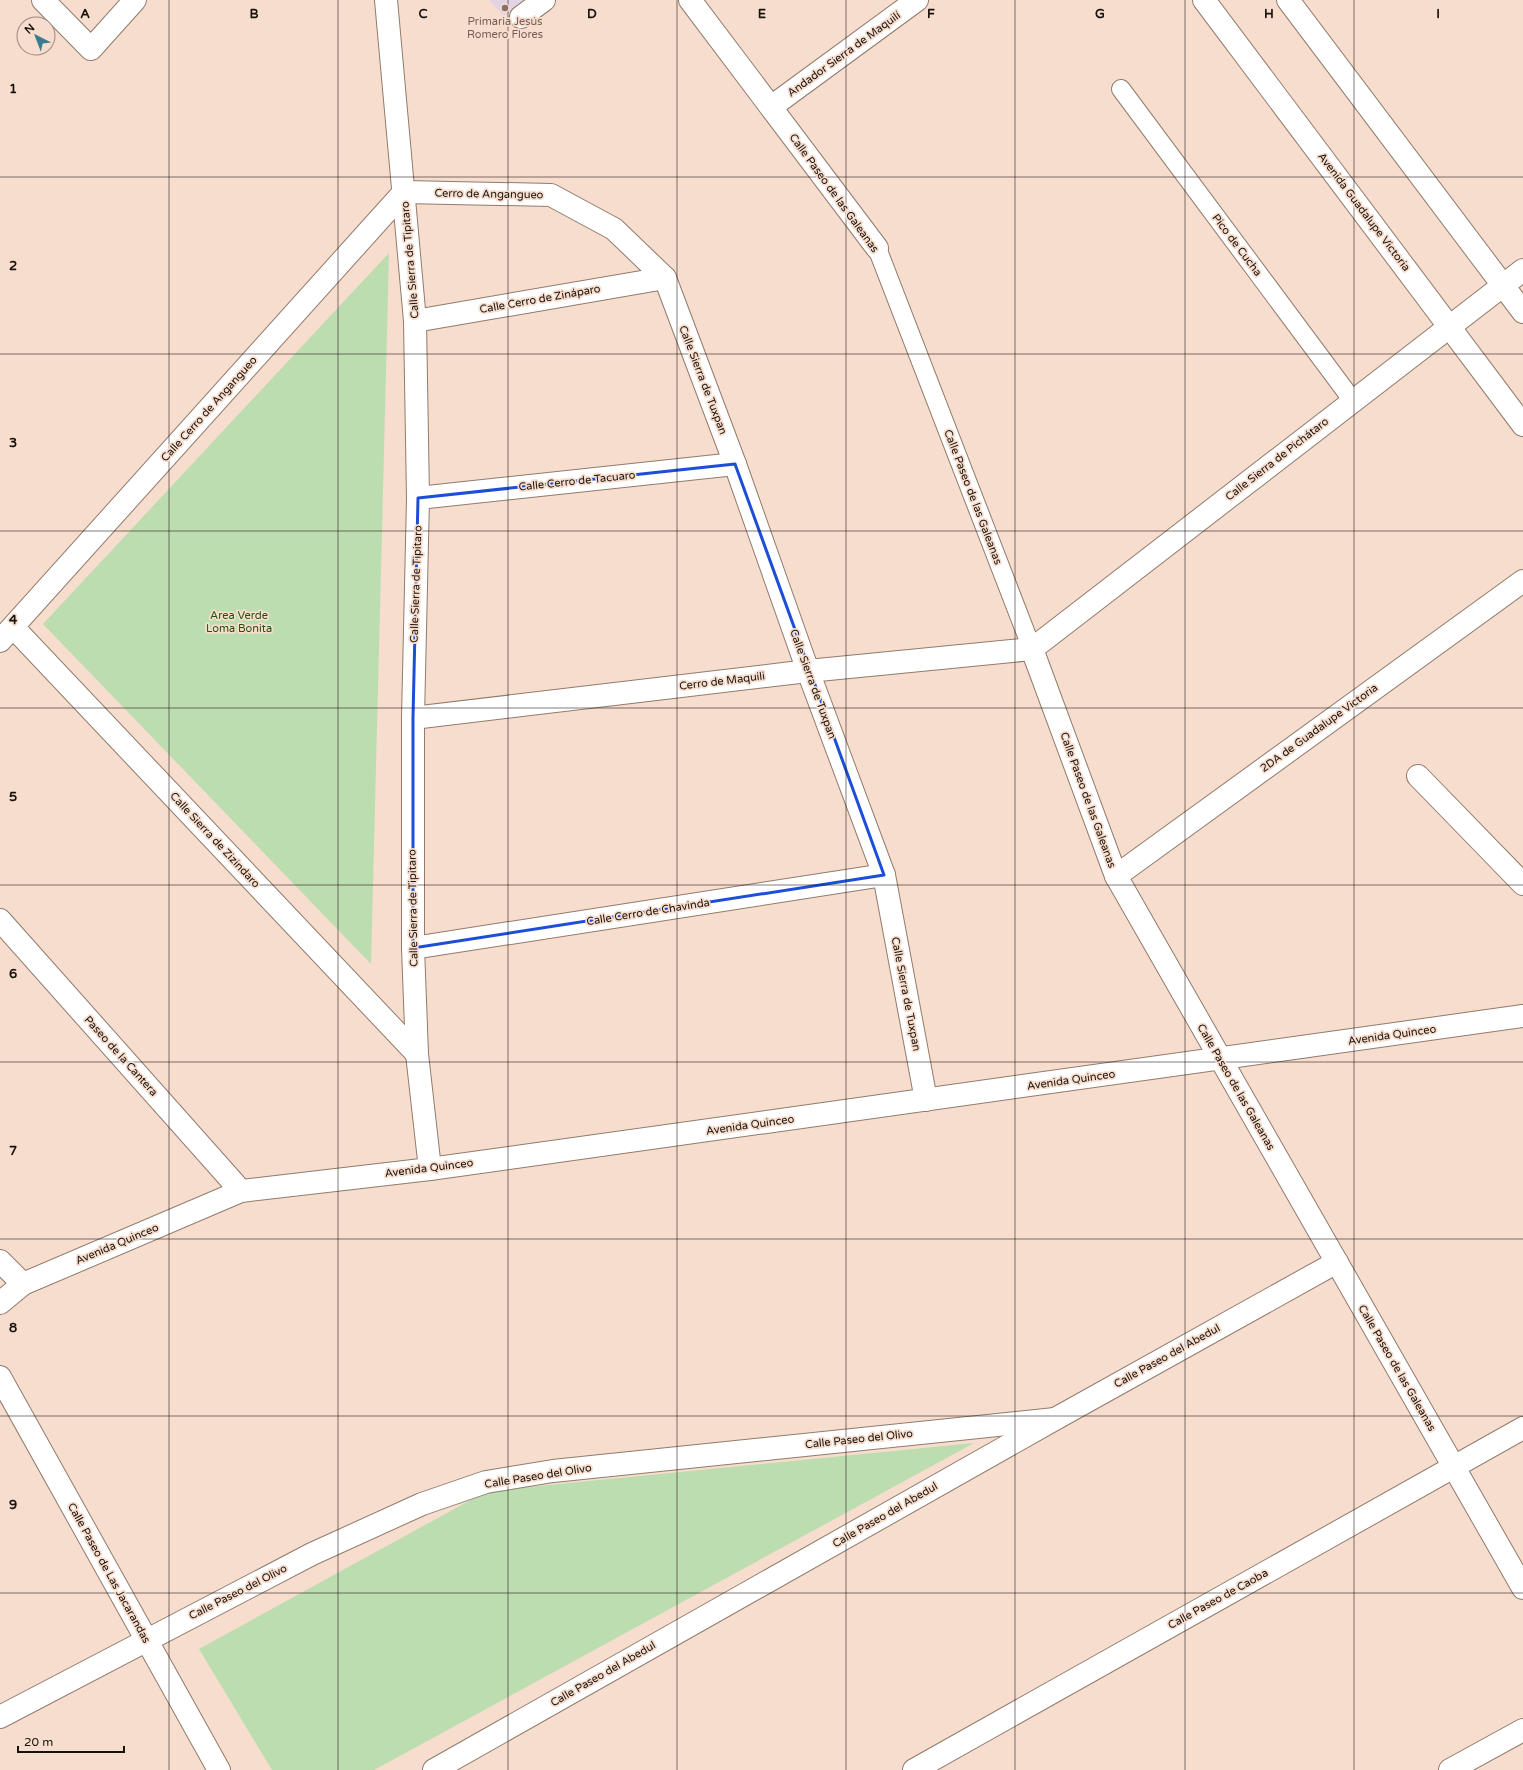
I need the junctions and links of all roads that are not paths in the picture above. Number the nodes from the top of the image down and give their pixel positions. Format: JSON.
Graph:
{"nodes":[{"id":1,"x":43,"y":0,"type":"edge"},
{"id":2,"x":135,"y":0,"type":"edge"},
{"id":3,"x":386,"y":0,"type":"edge"},
{"id":4,"x":544,"y":0,"type":"edge"},
{"id":5,"x":690,"y":0,"type":"edge"},
{"id":6,"x":917,"y":0,"type":"edge"},
{"id":7,"x":1204,"y":0,"type":"edge"},
{"id":8,"x":1288,"y":0,"type":"edge"},
{"id":9,"x":521,"y":17,"type":"dead end"},
{"id":10,"x":1121,"y":89,"type":"dead end"},
{"id":11,"x":771,"y":107,"type":"junction"},
{"id":12,"x":404,"y":192,"type":"junction"},
{"id":13,"x":877,"y":248,"type":"joint"},
{"id":14,"x":1523,"y":270,"type":"edge"},
{"id":15,"x":665,"y":278,"type":"junction"},
{"id":16,"x":1503,"y":286,"type":"junction"},
{"id":17,"x":1523,"y":312,"type":"edge"},
{"id":18,"x":415,"y":320,"type":"junction"},
{"id":19,"x":1450,"y":327,"type":"junction"},
{"id":20,"x":1353,"y":401,"type":"junction"},
{"id":21,"x":1523,"y":424,"type":"edge"},
{"id":22,"x":735,"y":464,"type":"junction"},
{"id":23,"x":418,"y":498,"type":"junction"},
{"id":24,"x":1523,"y":581,"type":"edge"},
{"id":25,"x":6,"y":634,"type":"edge"},
{"id":26,"x":1032,"y":649,"type":"junction"},
{"id":27,"x":808,"y":671,"type":"junction"},
{"id":28,"x":412,"y":718,"type":"junction"},
{"id":29,"x":1418,"y":776,"type":"dead end"},
{"id":30,"x":884,"y":875,"type":"junction"},
{"id":31,"x":1116,"y":876,"type":"junction"},
{"id":32,"x":1523,"y":884,"type":"edge"},
{"id":33,"x":0,"y":920,"type":"edge"},
{"id":34,"x":413,"y":948,"type":"junction"},
{"id":35,"x":1523,"y":1016,"type":"edge"},
{"id":36,"x":417,"y":1054,"type":"junction"},
{"id":37,"x":1220,"y":1058,"type":"junction"},
{"id":38,"x":926,"y":1100,"type":"junction"},
{"id":39,"x":430,"y":1169,"type":"junction"},
{"id":40,"x":241,"y":1191,"type":"junction"},
{"id":41,"x":0,"y":1261,"type":"edge"},
{"id":42,"x":1337,"y":1262,"type":"junction"},
{"id":43,"x":23,"y":1284,"type":"junction"},
{"id":44,"x":0,"y":1303,"type":"edge"},
{"id":45,"x":0,"y":1377,"type":"edge"},
{"id":46,"x":1055,"y":1419,"type":"junction"},
{"id":47,"x":1523,"y":1428,"type":"edge"},
{"id":48,"x":1453,"y":1466,"type":"junction"},
{"id":49,"x":1523,"y":1588,"type":"edge"},
{"id":50,"x":146,"y":1640,"type":"junction"},
{"id":51,"x":0,"y":1717,"type":"edge"},
{"id":52,"x":1523,"y":1730,"type":"edge"},
{"id":53,"x":219,"y":1770,"type":"edge"},
{"id":54,"x":434,"y":1770,"type":"edge"},
{"id":55,"x":914,"y":1770,"type":"edge"},
{"id":56,"x":1450,"y":1770,"type":"edge"}],
"edges":[{"from":1,"to":2,"type":"street"},
{"from":3,"to":12,"type":"street","name":"Calle Sierra de Tipitaro"},
{"from":4,"to":9,"type":"street"},
{"from":5,"to":11,"type":"street","name":"Calle Paseo de las Galeanas"},
{"from":6,"to":11,"type":"street","name":"Andador Sierra de Maquilí"},
{"from":7,"to":19,"type":"street","name":"Avenida Guadalupe Victoria"},
{"from":8,"to":16,"type":"street"},
{"from":10,"to":20,"type":"lane","name":"Pico de Cucha"},
{"from":11,"to":13,"type":"street","name":"Calle Paseo de las Galeanas"},
{"from":12,"to":15,"type":"street","name":"Cerro de Angangueo"},
{"from":12,"to":18,"type":"street","name":"Calle Sierra de Tipitaro"},
{"from":12,"to":25,"type":"street","name":"Calle Cerro de Angangueo"},
{"from":13,"to":26,"type":"lane","name":"Calle Paseo de las Galeanas"},
{"from":14,"to":16,"type":"street","name":"Calle Sierra de Pichátaro"},
{"from":15,"to":18,"type":"street","name":"Calle Cerro de Zináparo"},
{"from":15,"to":22,"type":"street","name":"Calle Sierra de Tuxpan"},
{"from":16,"to":17,"type":"street"},
{"from":16,"to":19,"type":"street","name":"Calle Sierra de Pichátaro"},
{"from":18,"to":23,"type":"street","name":"Calle Sierra de Tipitaro"},
{"from":19,"to":20,"type":"street","name":"Calle Sierra de Pichátaro"},
{"from":19,"to":21,"type":"street","name":"Avenida Guadalupe Victoria"},
{"from":20,"to":26,"type":"street","name":"Calle Sierra de Pichátaro"},
{"from":22,"to":23,"type":"street","name":"Calle Cerro de Tacuaro"},
{"from":22,"to":27,"type":"street","name":"Calle Sierra de Tuxpan"},
{"from":23,"to":28,"type":"street","name":"Calle Sierra de Tipitaro"},
{"from":24,"to":31,"type":"street","name":"2DA de Guadalupe Victoria"},
{"from":25,"to":36,"type":"street","name":"Calle Sierra de Zizindaro"},
{"from":26,"to":27,"type":"street","name":"Cerro de Maquili"},
{"from":26,"to":31,"type":"street","name":"Calle Paseo de las Galeanas"},
{"from":27,"to":28,"type":"street","name":"Cerro de Maquili"},
{"from":27,"to":30,"type":"street","name":"Calle Sierra de Tuxpan"},
{"from":28,"to":34,"type":"street","name":"Calle Sierra de Tipitaro"},
{"from":29,"to":32,"type":"street"},
{"from":30,"to":34,"type":"street","name":"Calle Cerro de Chavinda"},
{"from":30,"to":38,"type":"street","name":"Calle Sierra de Tuxpan"},
{"from":31,"to":37,"type":"street","name":"Calle Paseo de las Galeanas"},
{"from":33,"to":40,"type":"street","name":"Paseo de la Cantera"},
{"from":34,"to":36,"type":"street","name":"Calle Sierra de Tipitaro"},
{"from":35,"to":37,"type":"street","name":"Avenida Quinceo"},
{"from":36,"to":39,"type":"street","name":"Calle Sierra de Tipitaro"},
{"from":37,"to":38,"type":"street","name":"Avenida Quinceo"},
{"from":37,"to":42,"type":"street","name":"Calle Paseo de las Galeanas"},
{"from":38,"to":39,"type":"street","name":"Avenida Quinceo"},
{"from":39,"to":40,"type":"street","name":"Avenida Quinceo"},
{"from":40,"to":43,"type":"street","name":"Avenida Quinceo"},
{"from":41,"to":43,"type":"street"},
{"from":42,"to":46,"type":"street","name":"Calle Paseo del Abedul"},
{"from":42,"to":48,"type":"street","name":"Calle Paseo de las Galeanas"},
{"from":43,"to":44,"type":"street","name":"Avenida Quinceo"},
{"from":45,"to":50,"type":"street","name":"Calle Paseo de Las Jacarandas"},
{"from":46,"to":50,"type":"street","name":"Calle Paseo del Olivo"},
{"from":46,"to":54,"type":"street","name":"Calle Paseo del Abedul"},
{"from":47,"to":48,"type":"street","name":"Calle Paseo de Caoba"},
{"from":48,"to":49,"type":"street","name":"Calle Paseo de las Galeanas"},
{"from":48,"to":55,"type":"street","name":"Calle Paseo de Caoba"},
{"from":50,"to":51,"type":"street","name":"Calle Paseo del Olivo"},
{"from":50,"to":53,"type":"street","name":"Calle Paseo de Las Jacarandas"},
{"from":52,"to":56,"type":"street"}]}
